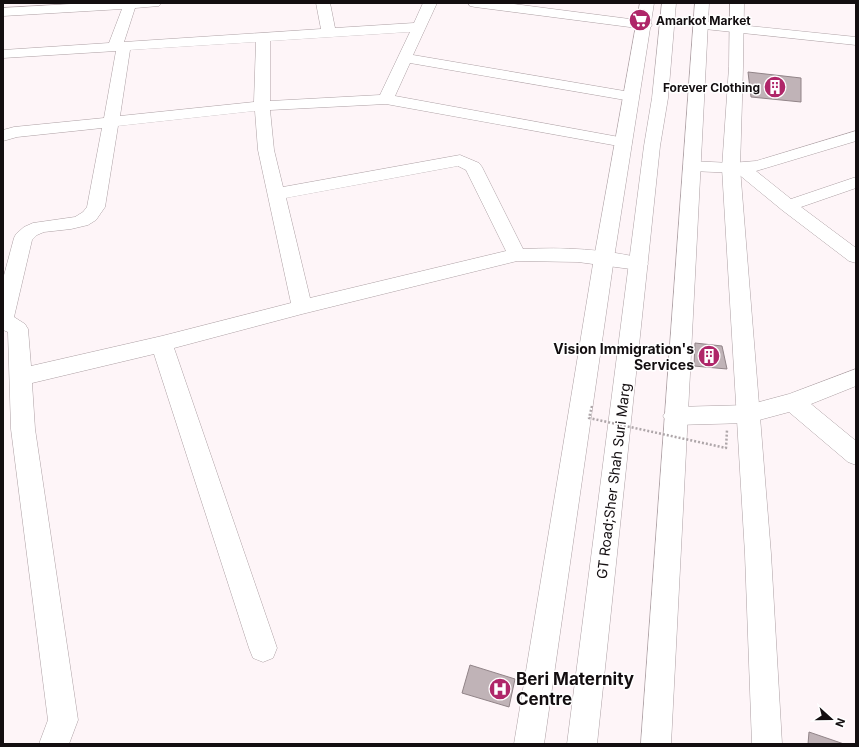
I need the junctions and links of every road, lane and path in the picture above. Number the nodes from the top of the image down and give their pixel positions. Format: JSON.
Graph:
{"nodes":[{"id":1,"x":146,"y":3,"type":"edge"},
{"id":2,"x":154,"y":3,"type":"edge"},
{"id":3,"x":324,"y":3,"type":"edge"},
{"id":4,"x":430,"y":3,"type":"edge"},
{"id":5,"x":475,"y":3,"type":"edge"},
{"id":6,"x":647,"y":3,"type":"edge"},
{"id":7,"x":669,"y":3,"type":"edge"},
{"id":8,"x":702,"y":3,"type":"edge"},
{"id":9,"x":737,"y":3,"type":"edge"},
{"id":10,"x":130,"y":4,"type":"junction"},
{"id":11,"x":3,"y":12,"type":"edge"},
{"id":12,"x":645,"y":25,"type":"junction"},
{"id":13,"x":700,"y":25,"type":"junction"},
{"id":14,"x":418,"y":27,"type":"junction"},
{"id":15,"x":738,"y":28,"type":"junction"},
{"id":16,"x":329,"y":33,"type":"junction"},
{"id":17,"x":263,"y":38,"type":"junction"},
{"id":18,"x":856,"y":41,"type":"edge"},
{"id":19,"x":119,"y":46,"type":"junction"},
{"id":20,"x":3,"y":54,"type":"edge"},
{"id":21,"x":405,"y":58,"type":"junction"},
{"id":22,"x":631,"y":96,"type":"junction"},
{"id":23,"x":386,"y":99,"type":"junction"},
{"id":24,"x":262,"y":106,"type":"junction"},
{"id":25,"x":112,"y":123,"type":"junction"},
{"id":26,"x":3,"y":136,"type":"edge"},
{"id":27,"x":856,"y":136,"type":"edge"},
{"id":28,"x":624,"y":142,"type":"junction"},
{"id":29,"x":691,"y":166,"type":"junction"},
{"id":30,"x":736,"y":168,"type":"junction"},
{"id":31,"x":856,"y":182,"type":"edge"},
{"id":32,"x":276,"y":194,"type":"junction"},
{"id":33,"x":788,"y":206,"type":"junction"},
{"id":34,"x":517,"y":255,"type":"junction"},
{"id":35,"x":856,"y":257,"type":"edge"},
{"id":36,"x":604,"y":258,"type":"junction"},
{"id":37,"x":638,"y":264,"type":"junction"},
{"id":38,"x":302,"y":306,"type":"junction"},
{"id":39,"x":3,"y":320,"type":"edge"},
{"id":40,"x":162,"y":344,"type":"junction"},
{"id":41,"x":20,"y":377,"type":"junction"},
{"id":42,"x":856,"y":377,"type":"edge"},
{"id":43,"x":793,"y":402,"type":"junction"},
{"id":44,"x":592,"y":406,"type":"dead end"},
{"id":45,"x":748,"y":414,"type":"junction"},
{"id":46,"x":675,"y":416,"type":"junction"},
{"id":47,"x":727,"y":430,"type":"dead end"},
{"id":48,"x":856,"y":456,"type":"edge"},
{"id":49,"x":263,"y":648,"type":"dead end"},
{"id":50,"x":54,"y":744,"type":"edge"},
{"id":51,"x":529,"y":744,"type":"edge"},
{"id":52,"x":582,"y":744,"type":"edge"},
{"id":53,"x":656,"y":744,"type":"edge"},
{"id":54,"x":766,"y":744,"type":"edge"}],
"edges":[{"from":1,"to":2,"type":"street"},
{"from":1,"to":10,"type":"street"},
{"from":3,"to":16,"type":"street"},
{"from":4,"to":14,"type":"street"},
{"from":5,"to":12,"type":"street"},
{"from":6,"to":12,"type":"street"},
{"from":7,"to":37,"type":"street","name":"GT Road;Sher Shah Suri Marg"},
{"from":8,"to":13,"type":"street"},
{"from":9,"to":15,"type":"street"},
{"from":10,"to":11,"type":"street"},
{"from":10,"to":19,"type":"street"},
{"from":12,"to":22,"type":"street"},
{"from":13,"to":15,"type":"street"},
{"from":13,"to":29,"type":"street"},
{"from":14,"to":16,"type":"street"},
{"from":14,"to":21,"type":"street"},
{"from":15,"to":18,"type":"street"},
{"from":15,"to":30,"type":"street"},
{"from":16,"to":17,"type":"street"},
{"from":17,"to":19,"type":"street"},
{"from":17,"to":24,"type":"street"},
{"from":19,"to":20,"type":"street"},
{"from":19,"to":25,"type":"street"},
{"from":21,"to":22,"type":"street"},
{"from":21,"to":23,"type":"street"},
{"from":22,"to":28,"type":"street"},
{"from":23,"to":24,"type":"street"},
{"from":23,"to":28,"type":"street"},
{"from":24,"to":25,"type":"street"},
{"from":24,"to":32,"type":"street"},
{"from":25,"to":26,"type":"street"},
{"from":25,"to":39,"type":"street"},
{"from":27,"to":30,"type":"street"},
{"from":28,"to":36,"type":"street"},
{"from":29,"to":30,"type":"street"},
{"from":29,"to":46,"type":"street"},
{"from":30,"to":33,"type":"street"},
{"from":30,"to":45,"type":"street"},
{"from":31,"to":33,"type":"street"},
{"from":32,"to":34,"type":"street"},
{"from":32,"to":38,"type":"street"},
{"from":33,"to":35,"type":"street"},
{"from":34,"to":36,"type":"street"},
{"from":34,"to":38,"type":"street"},
{"from":36,"to":37,"type":"street"},
{"from":36,"to":51,"type":"street"},
{"from":37,"to":52,"type":"street","name":"GT Road;Sher Shah Suri Marg"},
{"from":38,"to":40,"type":"street"},
{"from":39,"to":41,"type":"street"},
{"from":40,"to":41,"type":"street"},
{"from":40,"to":49,"type":"street"},
{"from":41,"to":50,"type":"street"},
{"from":42,"to":43,"type":"street"},
{"from":43,"to":45,"type":"street"},
{"from":43,"to":48,"type":"street"},
{"from":44,"to":47,"type":"path","bridge":true},
{"from":45,"to":46,"type":"street"},
{"from":45,"to":54,"type":"street"},
{"from":46,"to":53,"type":"street"}]}
